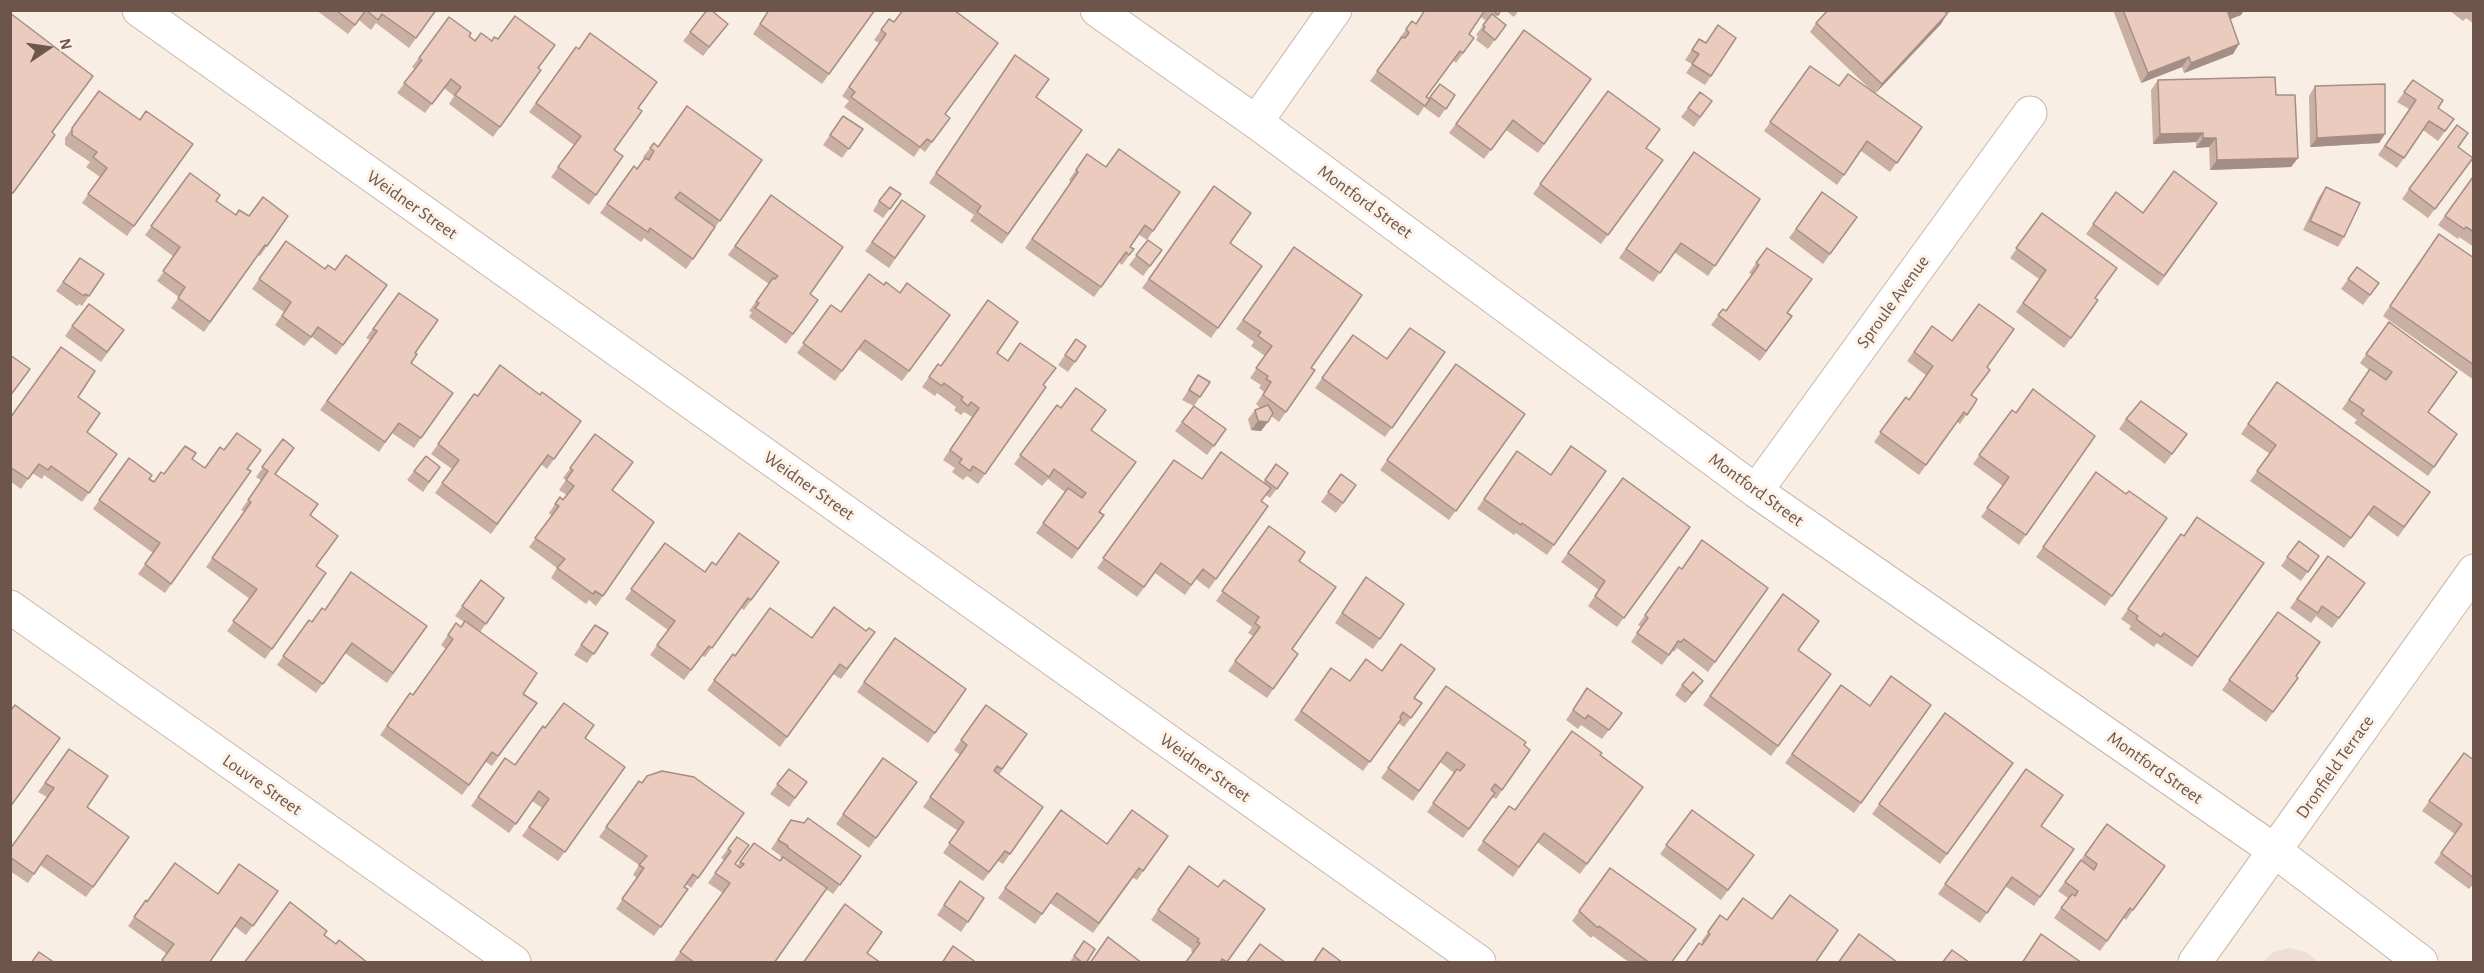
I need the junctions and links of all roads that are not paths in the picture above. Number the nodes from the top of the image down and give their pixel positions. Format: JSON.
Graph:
{"nodes":[{"id":1,"x":138,"y":10,"type":"edge"},
{"id":2,"x":1097,"y":10,"type":"edge"},
{"id":3,"x":1335,"y":10,"type":"edge"},
{"id":4,"x":2030,"y":113,"type":"dead end"},
{"id":5,"x":1256,"y":122,"type":"junction"},
{"id":6,"x":1756,"y":491,"type":"junction"},
{"id":7,"x":2474,"y":571,"type":"edge"},
{"id":8,"x":10,"y":606,"type":"edge"},
{"id":9,"x":2275,"y":851,"type":"junction"},
{"id":10,"x":514,"y":963,"type":"edge"},
{"id":11,"x":1479,"y":963,"type":"edge"},
{"id":12,"x":2195,"y":963,"type":"edge"},
{"id":13,"x":2421,"y":963,"type":"edge"}],
"edges":[{"from":1,"to":11,"type":"street","name":"Weidner Street"},
{"from":2,"to":5,"type":"street","name":"Montford Street"},
{"from":3,"to":5,"type":"street"},
{"from":4,"to":6,"type":"street","name":"Sproule Avenue"},
{"from":5,"to":6,"type":"street","name":"Montford Street"},
{"from":6,"to":9,"type":"street","name":"Montford Street"},
{"from":7,"to":9,"type":"street","name":"Dronfield Terrace"},
{"from":8,"to":10,"type":"street","name":"Louvre Street"},
{"from":9,"to":12,"type":"street","name":"Dronfield Terrace"},
{"from":9,"to":13,"type":"street","name":"Montford Street"}]}
